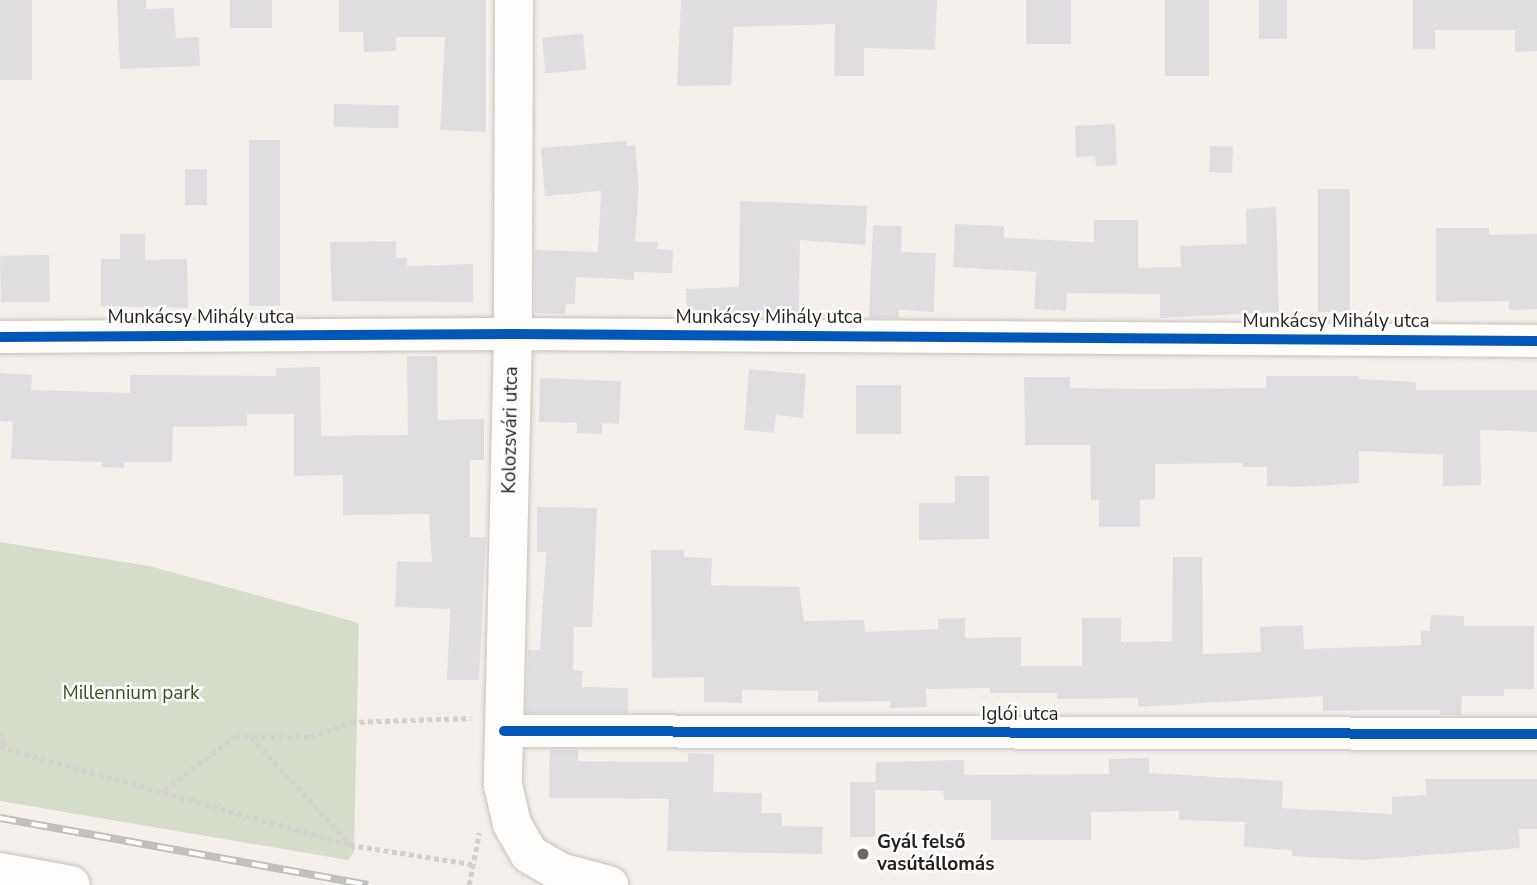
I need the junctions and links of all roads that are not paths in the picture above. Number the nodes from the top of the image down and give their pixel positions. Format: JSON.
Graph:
{"nodes":[{"id":1,"x":514,"y":0,"type":"edge"},
{"id":2,"x":513,"y":334,"type":"junction"},
{"id":3,"x":0,"y":337,"type":"edge"},
{"id":4,"x":1537,"y":341,"type":"edge"},
{"id":5,"x":504,"y":724,"type":"junction"},
{"id":6,"x":1537,"y":734,"type":"edge"},
{"id":7,"x":539,"y":869,"type":"edge"},
{"id":8,"x":0,"y":872,"type":"edge"},
{"id":9,"x":71,"y":885,"type":"edge"},
{"id":10,"x":609,"y":885,"type":"edge"}],
"edges":[{"from":1,"to":2,"type":"street","name":"Kolozsvári utca"},
{"from":2,"to":3,"type":"street","name":"Munkácsy Mihály utca"},
{"from":2,"to":4,"type":"street","name":"Munkácsy Mihály utca"},
{"from":2,"to":5,"type":"street","name":"Kolozsvári utca"},
{"from":5,"to":6,"type":"street","name":"Iglói utca"},
{"from":5,"to":7,"type":"street","name":"Kolozsvári utca"},
{"from":7,"to":10,"type":"street","name":"Kolozsvári utca"},
{"from":8,"to":9,"type":"street"}]}
